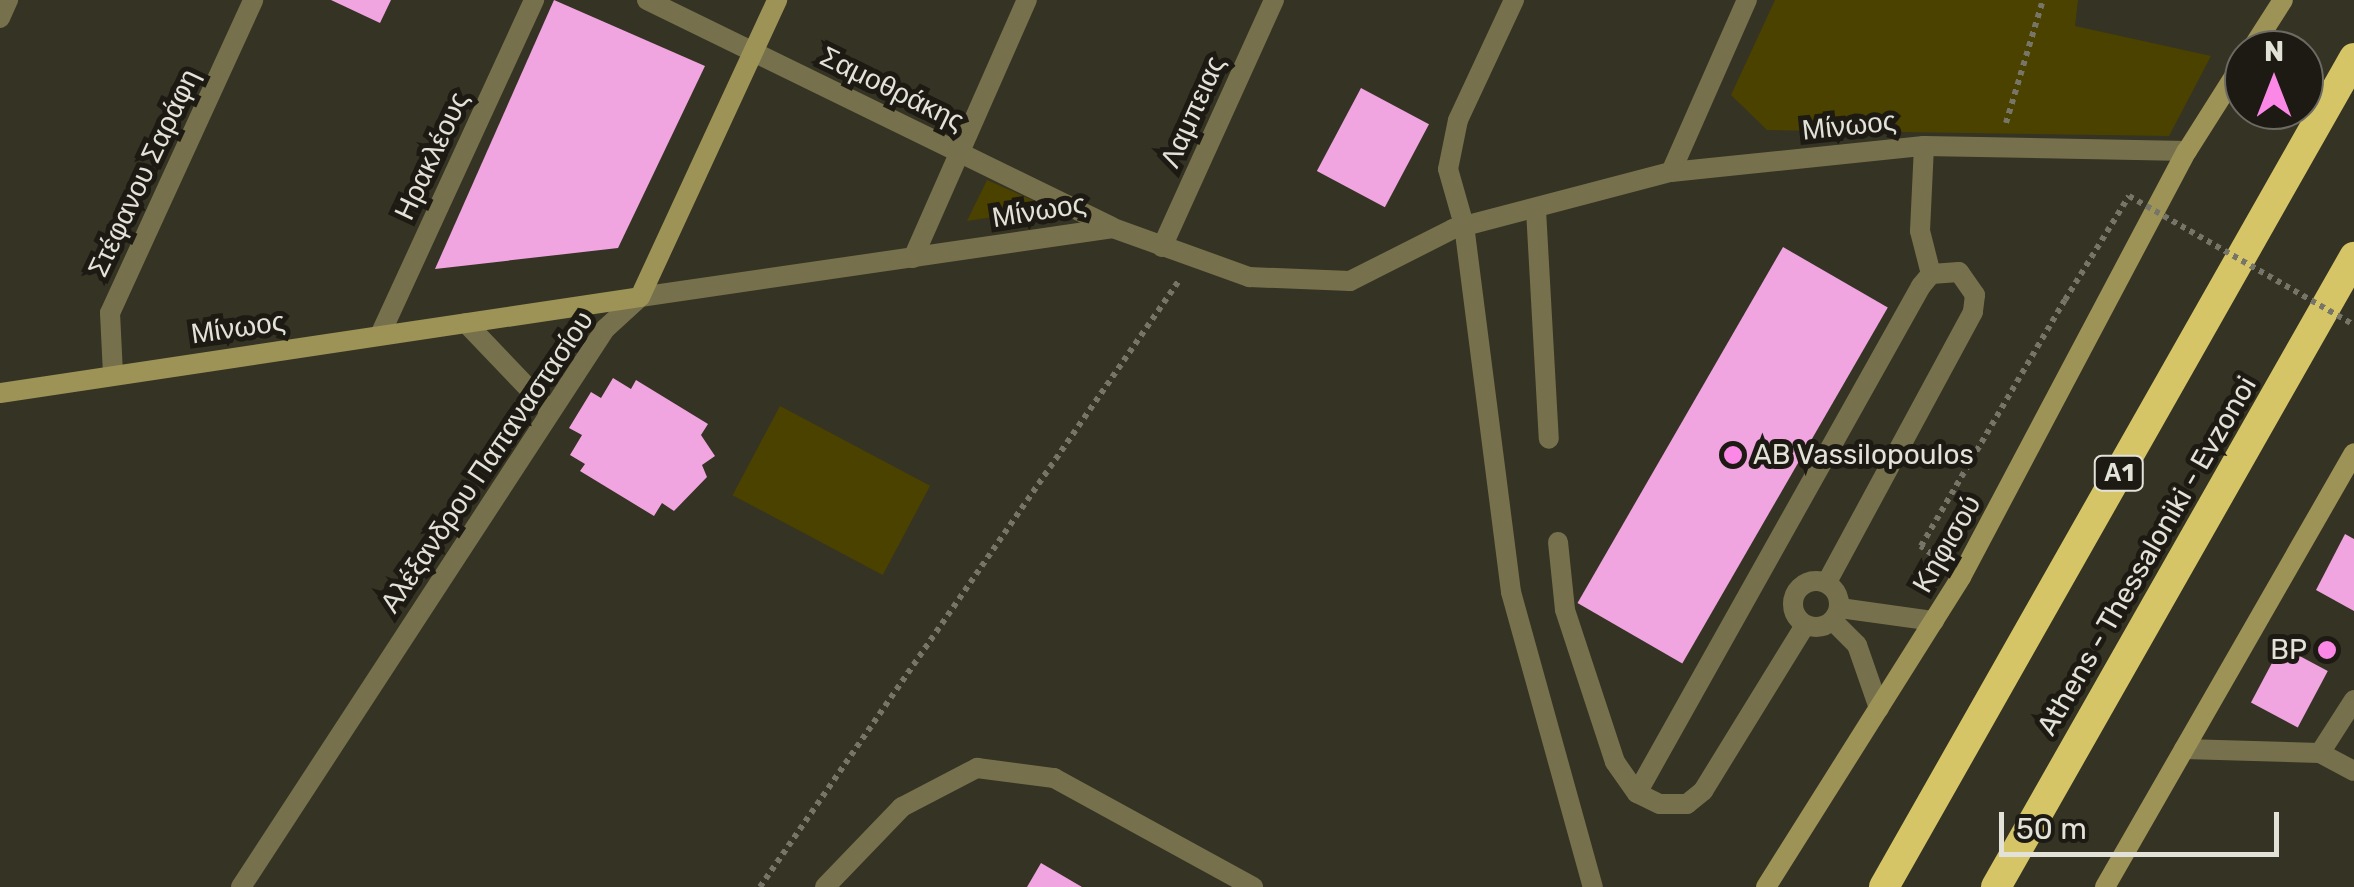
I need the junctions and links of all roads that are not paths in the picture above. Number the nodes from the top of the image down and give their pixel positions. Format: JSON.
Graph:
{"nodes":[{"id":1,"x":8,"y":0,"type":"edge"},
{"id":2,"x":254,"y":0,"type":"edge"},
{"id":3,"x":534,"y":0,"type":"edge"},
{"id":4,"x":646,"y":0,"type":"edge"},
{"id":5,"x":777,"y":0,"type":"edge"},
{"id":6,"x":1027,"y":0,"type":"edge"},
{"id":7,"x":1274,"y":0,"type":"edge"},
{"id":8,"x":1514,"y":0,"type":"edge"},
{"id":9,"x":1747,"y":0,"type":"edge"},
{"id":10,"x":2283,"y":0,"type":"edge"},
{"id":11,"x":0,"y":18,"type":"edge"},
{"id":12,"x":2264,"y":30,"type":"edge"},
{"id":13,"x":753,"y":52,"type":"junction"},
{"id":14,"x":2354,"y":58,"type":"edge"},
{"id":15,"x":2224,"y":92,"type":"edge"},
{"id":16,"x":1924,"y":146,"type":"junction"},
{"id":17,"x":955,"y":150,"type":"junction"},
{"id":18,"x":2187,"y":150,"type":"junction"},
{"id":19,"x":1671,"y":172,"type":"junction"},
{"id":20,"x":1536,"y":210,"type":"junction"},
{"id":21,"x":1464,"y":226,"type":"junction"},
{"id":22,"x":1113,"y":228,"type":"junction"},
{"id":23,"x":1162,"y":246,"type":"junction"},
{"id":24,"x":2354,"y":256,"type":"edge"},
{"id":25,"x":912,"y":258,"type":"junction"},
{"id":26,"x":1931,"y":274,"type":"junction"},
{"id":27,"x":640,"y":297,"type":"junction"},
{"id":28,"x":466,"y":323,"type":"junction"},
{"id":29,"x":380,"y":335,"type":"junction"},
{"id":30,"x":113,"y":374,"type":"junction"},
{"id":31,"x":0,"y":393,"type":"edge"},
{"id":32,"x":550,"y":410,"type":"junction"},
{"id":33,"x":1549,"y":439,"type":"dead end"},
{"id":34,"x":2354,"y":453,"type":"edge"},
{"id":35,"x":1558,"y":542,"type":"dead end"},
{"id":36,"x":1765,"y":574,"type":"junction"},
{"id":37,"x":1827,"y":582,"type":"junction"},
{"id":38,"x":1796,"y":590,"type":"junction"},
{"id":39,"x":1836,"y":614,"type":"junction"},
{"id":40,"x":1934,"y":620,"type":"junction"},
{"id":41,"x":1806,"y":626,"type":"junction"},
{"id":42,"x":2354,"y":700,"type":"edge"},
{"id":43,"x":1879,"y":708,"type":"junction"},
{"id":44,"x":2184,"y":749,"type":"junction"},
{"id":45,"x":2320,"y":753,"type":"junction"},
{"id":46,"x":2354,"y":770,"type":"edge"},
{"id":47,"x":1637,"y":793,"type":"junction"},
{"id":48,"x":241,"y":887,"type":"edge"},
{"id":49,"x":825,"y":887,"type":"edge"},
{"id":50,"x":1253,"y":887,"type":"edge"},
{"id":51,"x":1593,"y":887,"type":"edge"},
{"id":52,"x":1766,"y":887,"type":"edge"},
{"id":53,"x":1884,"y":887,"type":"edge"},
{"id":54,"x":1996,"y":887,"type":"edge"},
{"id":55,"x":2105,"y":887,"type":"edge"}],
"edges":[{"from":1,"to":11,"type":"street"},
{"from":2,"to":30,"type":"street","name":"Στέφανου Σαράφη"},
{"from":3,"to":29,"type":"street","name":"Ηρακλέους"},
{"from":4,"to":13,"type":"street","name":"Σαμοθράκης"},
{"from":5,"to":13,"type":"main road","name":"Αλέξανδρου Παπαναστασίου"},
{"from":6,"to":17,"type":"street"},
{"from":7,"to":23,"type":"street","name":"Λαμπειας"},
{"from":8,"to":21,"type":"street"},
{"from":9,"to":19,"type":"street"},
{"from":10,"to":12,"type":"main road"},
{"from":13,"to":17,"type":"street","name":"Σαμοθράκης"},
{"from":13,"to":27,"type":"main road","name":"Αλέξανδρου Παπαναστασίου"},
{"from":14,"to":53,"type":"highway","number":"Α1"},
{"from":15,"to":18,"type":"main road","name":"Κηφισού"},
{"from":16,"to":18,"type":"street","name":"Μίνωος"},
{"from":16,"to":19,"type":"street","name":"Μίνωος"},
{"from":16,"to":26,"type":"street"},
{"from":17,"to":22,"type":"street","name":"Σαμοθράκης"},
{"from":17,"to":25,"type":"street"},
{"from":18,"to":40,"type":"main road","name":"Κηφισού"},
{"from":19,"to":20,"type":"street","name":"Μίνωος"},
{"from":20,"to":21,"type":"street","name":"Μίνωος"},
{"from":20,"to":33,"type":"street"},
{"from":21,"to":23,"type":"street","name":"Μίνωος"},
{"from":21,"to":51,"type":"street"},
{"from":22,"to":23,"type":"street","name":"Μίνωος"},
{"from":22,"to":25,"type":"street","name":"Μίνωος"},
{"from":24,"to":54,"type":"highway","name":"Athens - Thessaloniki - Evzonoi"},
{"from":25,"to":27,"type":"street","name":"Μίνωος"},
{"from":26,"to":36,"type":"street"},
{"from":26,"to":37,"type":"street"},
{"from":27,"to":28,"type":"main road","name":"Μίνωος"},
{"from":27,"to":32,"type":"street","name":"Αλέξανδρου Παπαναστασίου"},
{"from":28,"to":29,"type":"main road","name":"Μίνωος"},
{"from":28,"to":32,"type":"street"},
{"from":29,"to":30,"type":"main road","name":"Μίνωος"},
{"from":30,"to":31,"type":"main road","name":"Μίνωος"},
{"from":32,"to":48,"type":"street","name":"Αλέξανδρου Παπαναστασίου"},
{"from":34,"to":44,"type":"main road"},
{"from":35,"to":47,"type":"street"},
{"from":36,"to":38,"type":"street"},
{"from":36,"to":47,"type":"street"},
{"from":37,"to":38,"type":"street"},
{"from":37,"to":39,"type":"street"},
{"from":38,"to":41,"type":"street"},
{"from":39,"to":40,"type":"street"},
{"from":39,"to":41,"type":"street"},
{"from":39,"to":43,"type":"street"},
{"from":40,"to":43,"type":"main road","name":"Κηφισού"},
{"from":41,"to":47,"type":"street"},
{"from":42,"to":45,"type":"street"},
{"from":43,"to":52,"type":"main road","name":"Κηφισού"},
{"from":44,"to":45,"type":"street"},
{"from":44,"to":55,"type":"main road"},
{"from":45,"to":46,"type":"street"},
{"from":49,"to":50,"type":"street"}]}
